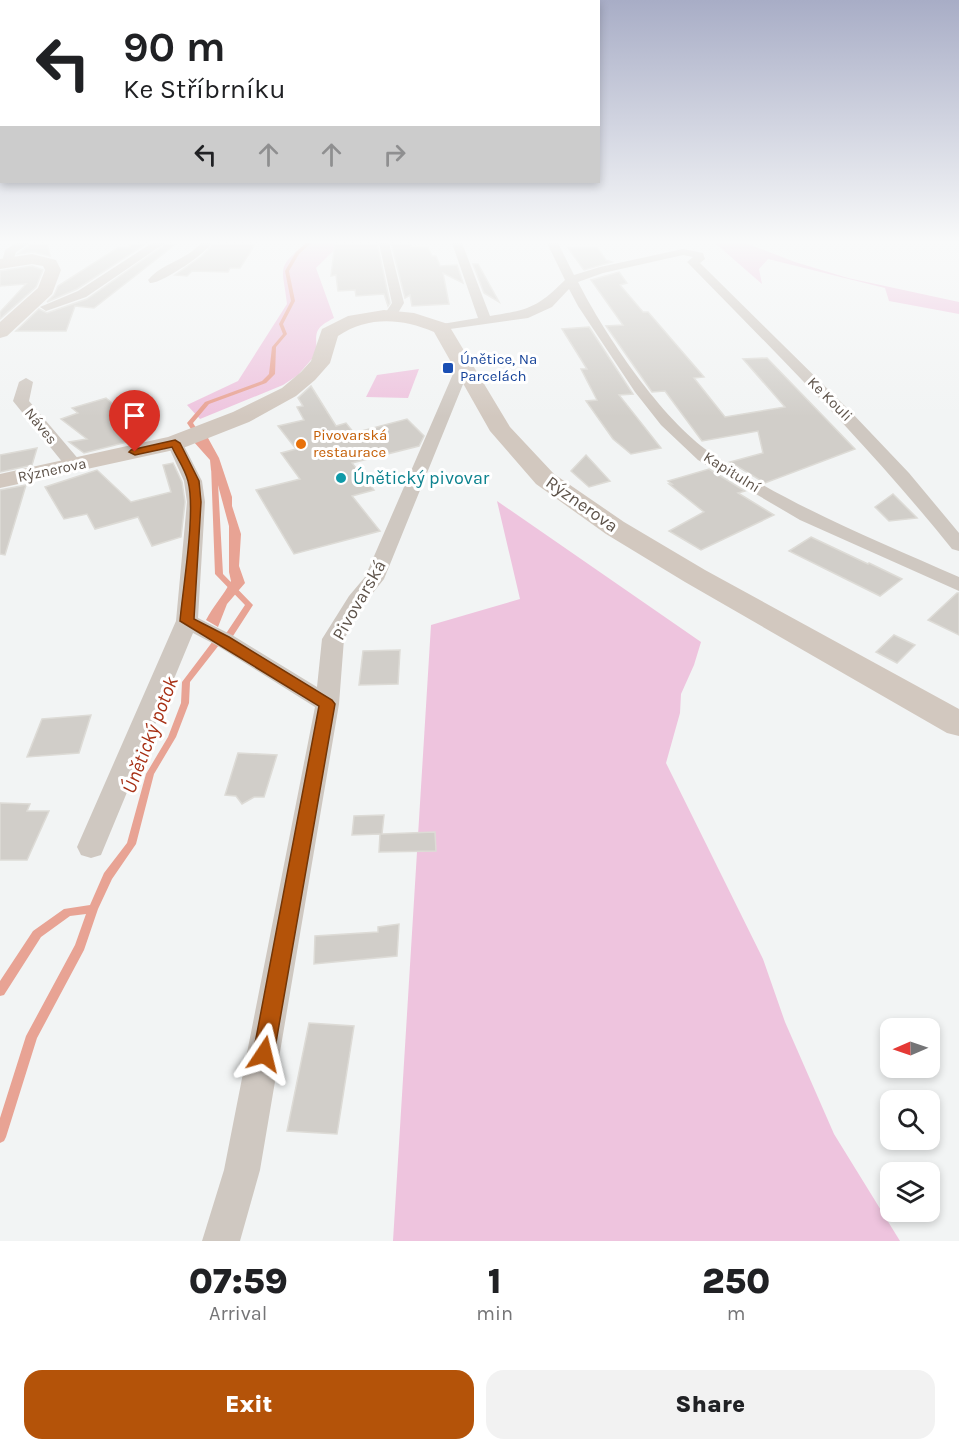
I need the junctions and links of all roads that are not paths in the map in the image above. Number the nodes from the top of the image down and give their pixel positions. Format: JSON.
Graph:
{"nodes":[{"id":1,"x":34,"y":301,"type":"edge"},
{"id":2,"x":63,"y":301,"type":"edge"},
{"id":3,"x":398,"y":301,"type":"edge"},
{"id":4,"x":478,"y":301,"type":"edge"},
{"id":5,"x":551,"y":301,"type":"edge"},
{"id":6,"x":582,"y":301,"type":"edge"},
{"id":7,"x":732,"y":301,"type":"edge"},
{"id":8,"x":548,"y":304,"type":"junction"},
{"id":9,"x":584,"y":306,"type":"junction"},
{"id":10,"x":46,"y":307,"type":"dead end"},
{"id":11,"x":390,"y":315,"type":"junction"},
{"id":12,"x":485,"y":321,"type":"junction"},
{"id":13,"x":441,"y":328,"type":"junction"},
{"id":14,"x":0,"y":332,"type":"edge"},
{"id":15,"x":464,"y":367,"type":"junction"},
{"id":16,"x":26,"y":382,"type":"dead end"},
{"id":17,"x":175,"y":443,"type":"junction"},
{"id":18,"x":74,"y":465,"type":"junction"},
{"id":19,"x":0,"y":481,"type":"edge"},
{"id":20,"x":959,"y":545,"type":"edge"},
{"id":21,"x":959,"y":585,"type":"edge"},
{"id":22,"x":190,"y":623,"type":"junction"},
{"id":23,"x":327,"y":704,"type":"junction"},
{"id":24,"x":959,"y":724,"type":"edge"},
{"id":25,"x":91,"y":847,"type":"dead end"},
{"id":26,"x":221,"y":1241,"type":"edge"}],
"edges":[{"from":1,"to":14,"type":"street"},
{"from":2,"to":10,"type":"street"},
{"from":3,"to":11,"type":"street"},
{"from":4,"to":12,"type":"street"},
{"from":5,"to":8,"type":"street"},
{"from":6,"to":9,"type":"street","name":"Kapitulní"},
{"from":7,"to":20,"type":"street","name":"Ke Kouli"},
{"from":8,"to":9,"type":"street"},
{"from":8,"to":12,"type":"street"},
{"from":9,"to":21,"type":"street","name":"Kapitulní"},
{"from":11,"to":13,"type":"street"},
{"from":11,"to":17,"type":"street","name":"Rýznerova"},
{"from":12,"to":13,"type":"street"},
{"from":13,"to":15,"type":"street","name":"Rýznerova"},
{"from":15,"to":23,"type":"street","name":"Pivovarská"},
{"from":15,"to":24,"type":"street","name":"Rýznerova"},
{"from":16,"to":18,"type":"street","name":"Náves"},
{"from":17,"to":18,"type":"street","name":"Rýznerova"},
{"from":17,"to":22,"type":"street"},
{"from":18,"to":19,"type":"street","name":"Rýznerova"},
{"from":22,"to":23,"type":"street"},
{"from":22,"to":25,"type":"street"},
{"from":23,"to":26,"type":"street","name":"Pivovarská"}]}
